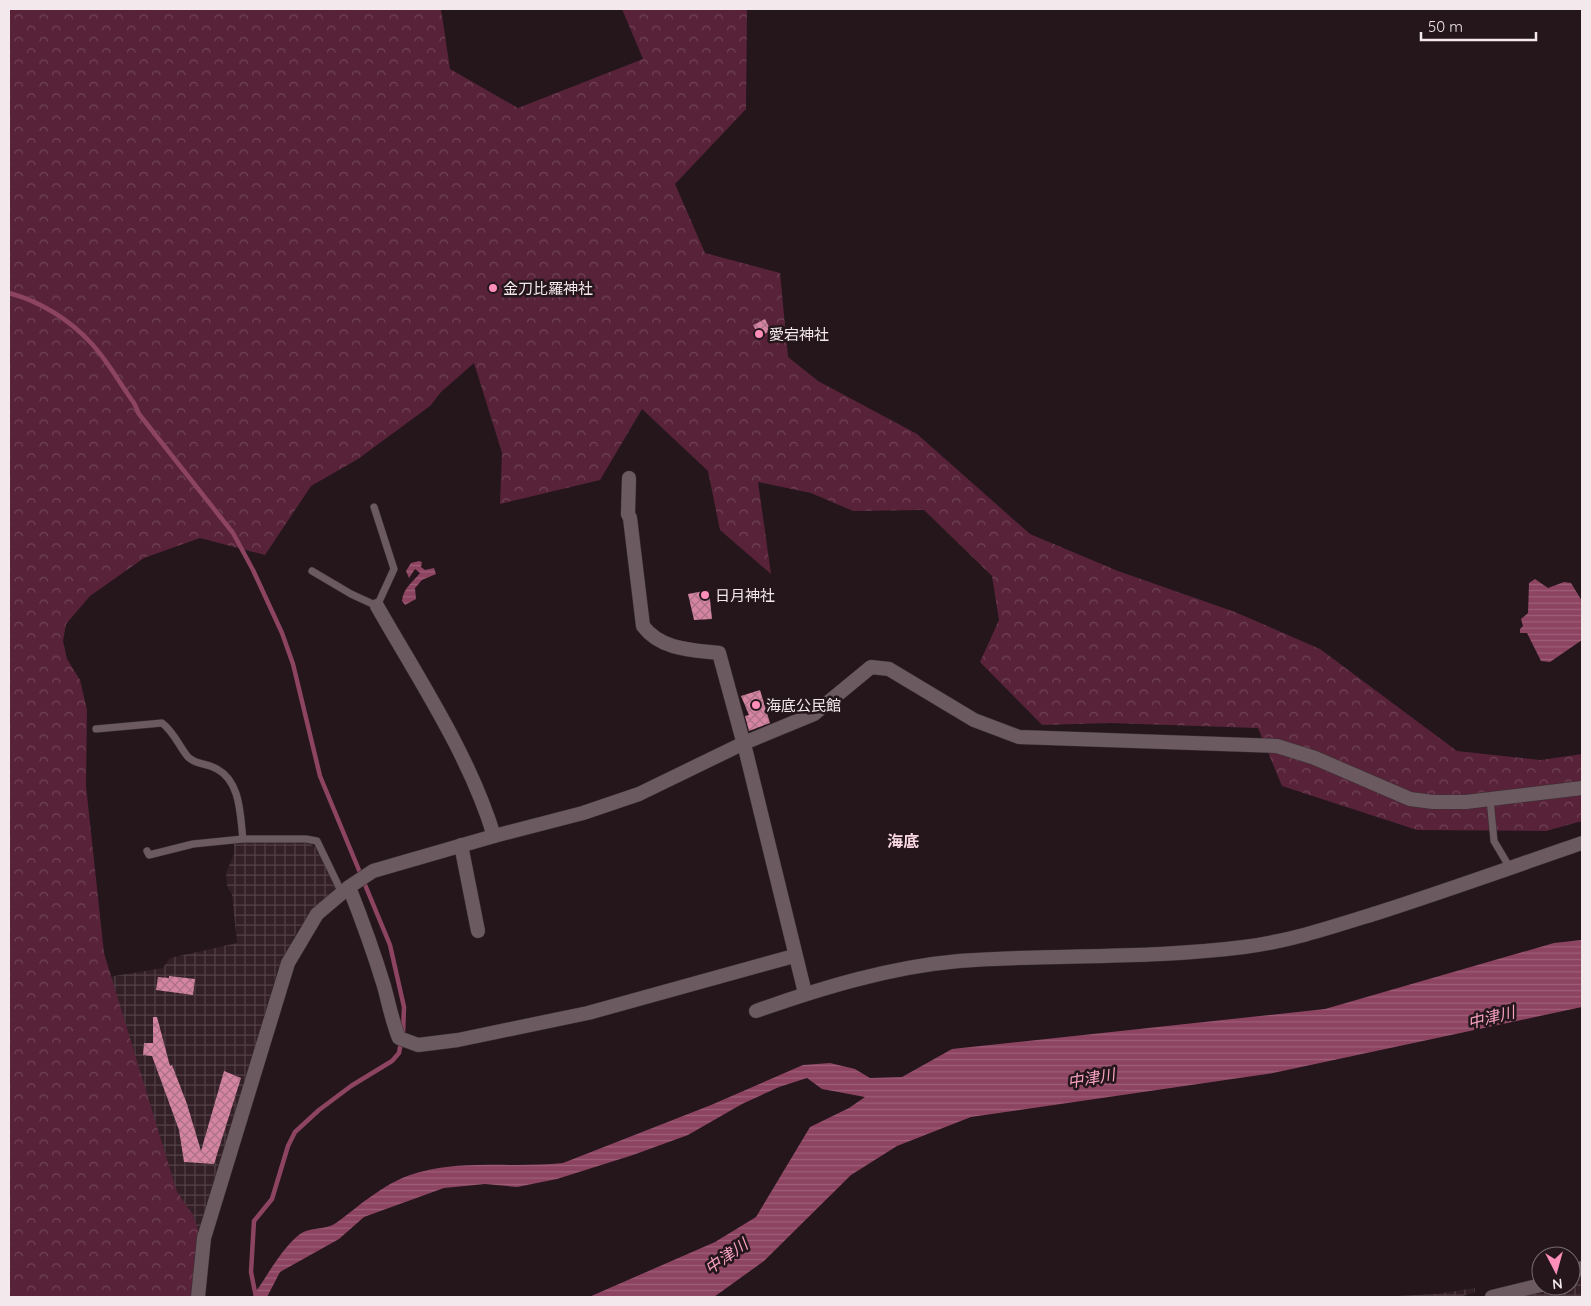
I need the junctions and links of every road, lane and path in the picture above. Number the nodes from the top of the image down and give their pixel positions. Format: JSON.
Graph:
{"nodes":[{"id":1,"x":629,"y":478,"type":"dead end"},
{"id":2,"x":374,"y":507,"type":"dead end"},
{"id":3,"x":312,"y":571,"type":"dead end"},
{"id":4,"x":377,"y":606,"type":"junction"},
{"id":5,"x":96,"y":729,"type":"dead end"},
{"id":6,"x":744,"y":743,"type":"junction"},
{"id":7,"x":1582,"y":788,"type":"edge"},
{"id":8,"x":1490,"y":799,"type":"junction"},
{"id":9,"x":494,"y":836,"type":"junction"},
{"id":10,"x":243,"y":839,"type":"junction"},
{"id":11,"x":1582,"y":843,"type":"edge"},
{"id":12,"x":461,"y":845,"type":"junction"},
{"id":13,"x":147,"y":851,"type":"dead end"},
{"id":14,"x":1510,"y":868,"type":"junction"},
{"id":15,"x":345,"y":891,"type":"junction"},
{"id":16,"x":481,"y":922,"type":"dead end"},
{"id":17,"x":794,"y":956,"type":"junction"},
{"id":18,"x":805,"y":993,"type":"junction"},
{"id":19,"x":756,"y":1010,"type":"dead end"},
{"id":20,"x":1531,"y":1287,"type":"edge"},
{"id":21,"x":198,"y":1297,"type":"edge"},
{"id":22,"x":1492,"y":1297,"type":"edge"}],
"edges":[{"from":1,"to":6,"type":"street"},
{"from":2,"to":4,"type":"lane"},
{"from":3,"to":4,"type":"lane"},
{"from":4,"to":9,"type":"street"},
{"from":5,"to":10,"type":"lane"},
{"from":6,"to":8,"type":"street"},
{"from":6,"to":9,"type":"street"},
{"from":6,"to":17,"type":"street"},
{"from":7,"to":8,"type":"street"},
{"from":8,"to":14,"type":"lane"},
{"from":9,"to":12,"type":"street"},
{"from":10,"to":13,"type":"lane"},
{"from":10,"to":15,"type":"lane"},
{"from":11,"to":14,"type":"street"},
{"from":12,"to":15,"type":"street"},
{"from":12,"to":16,"type":"street"},
{"from":14,"to":18,"type":"street"},
{"from":15,"to":17,"type":"street"},
{"from":15,"to":21,"type":"street"},
{"from":17,"to":18,"type":"street"},
{"from":18,"to":19,"type":"street"},
{"from":20,"to":22,"type":"street"}]}
